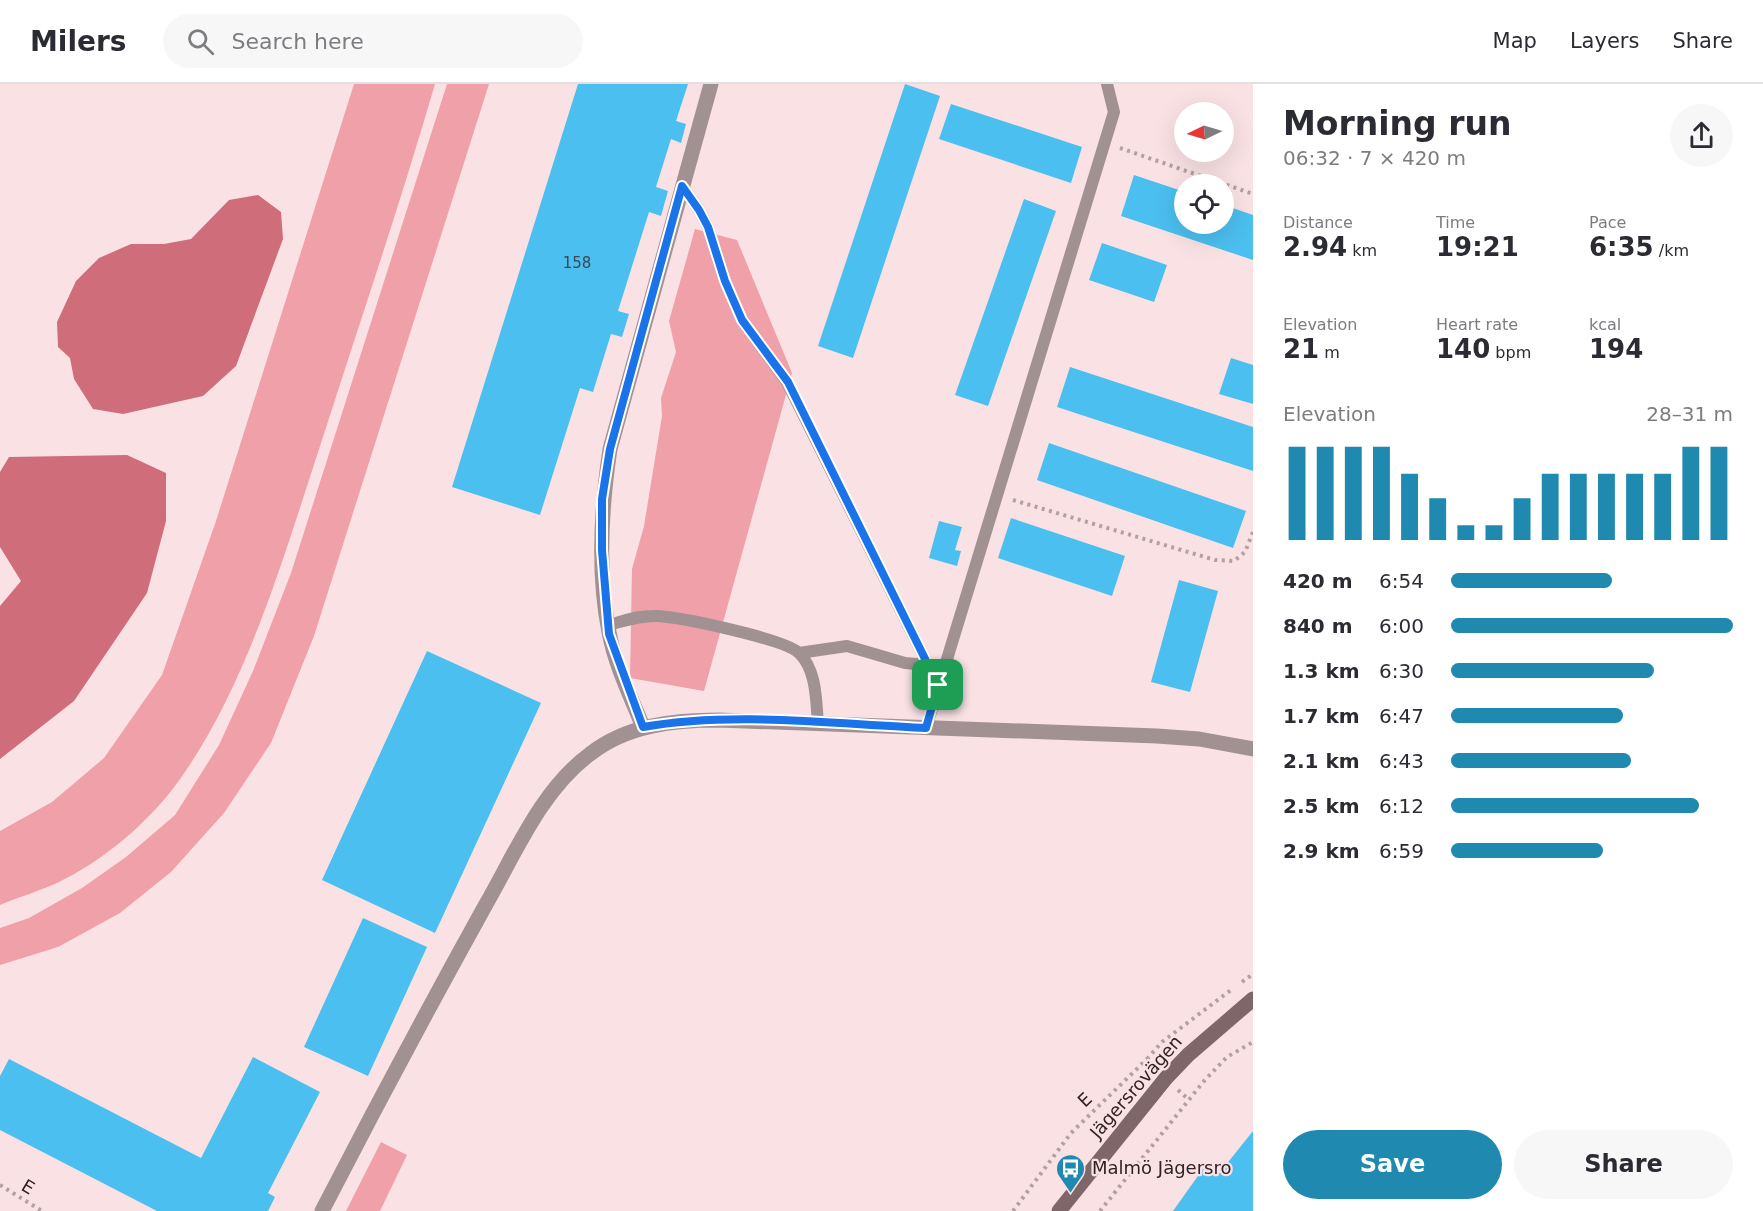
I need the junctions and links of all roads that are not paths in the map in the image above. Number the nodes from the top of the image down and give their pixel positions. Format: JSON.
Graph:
{"nodes":[{"id":1,"x":711,"y":84,"type":"edge"},
{"id":2,"x":1107,"y":84,"type":"edge"},
{"id":3,"x":682,"y":186,"type":"junction"},
{"id":4,"x":608,"y":625,"type":"junction"},
{"id":5,"x":799,"y":653,"type":"junction"},
{"id":6,"x":928,"y":665,"type":"junction"},
{"id":7,"x":938,"y":685,"type":"junction"},
{"id":8,"x":818,"y":724,"type":"junction"},
{"id":9,"x":643,"y":727,"type":"junction"},
{"id":10,"x":926,"y":728,"type":"junction"},
{"id":11,"x":1253,"y":749,"type":"edge"},
{"id":12,"x":1253,"y":999,"type":"edge"},
{"id":13,"x":322,"y":1211,"type":"edge"},
{"id":14,"x":1059,"y":1211,"type":"edge"}],
"edges":[{"from":1,"to":3,"type":"street"},
{"from":2,"to":7,"type":"lane"},
{"from":3,"to":4,"type":"street"},
{"from":3,"to":6,"type":"lane"},
{"from":4,"to":5,"type":"lane"},
{"from":4,"to":9,"type":"street"},
{"from":5,"to":6,"type":"lane"},
{"from":5,"to":8,"type":"lane"},
{"from":6,"to":7,"type":"lane"},
{"from":7,"to":10,"type":"lane"},
{"from":8,"to":9,"type":"street"},
{"from":8,"to":10,"type":"street"},
{"from":9,"to":13,"type":"street"},
{"from":10,"to":11,"type":"street"},
{"from":12,"to":14,"type":"main road","name":"Jägersrovägen"}]}
